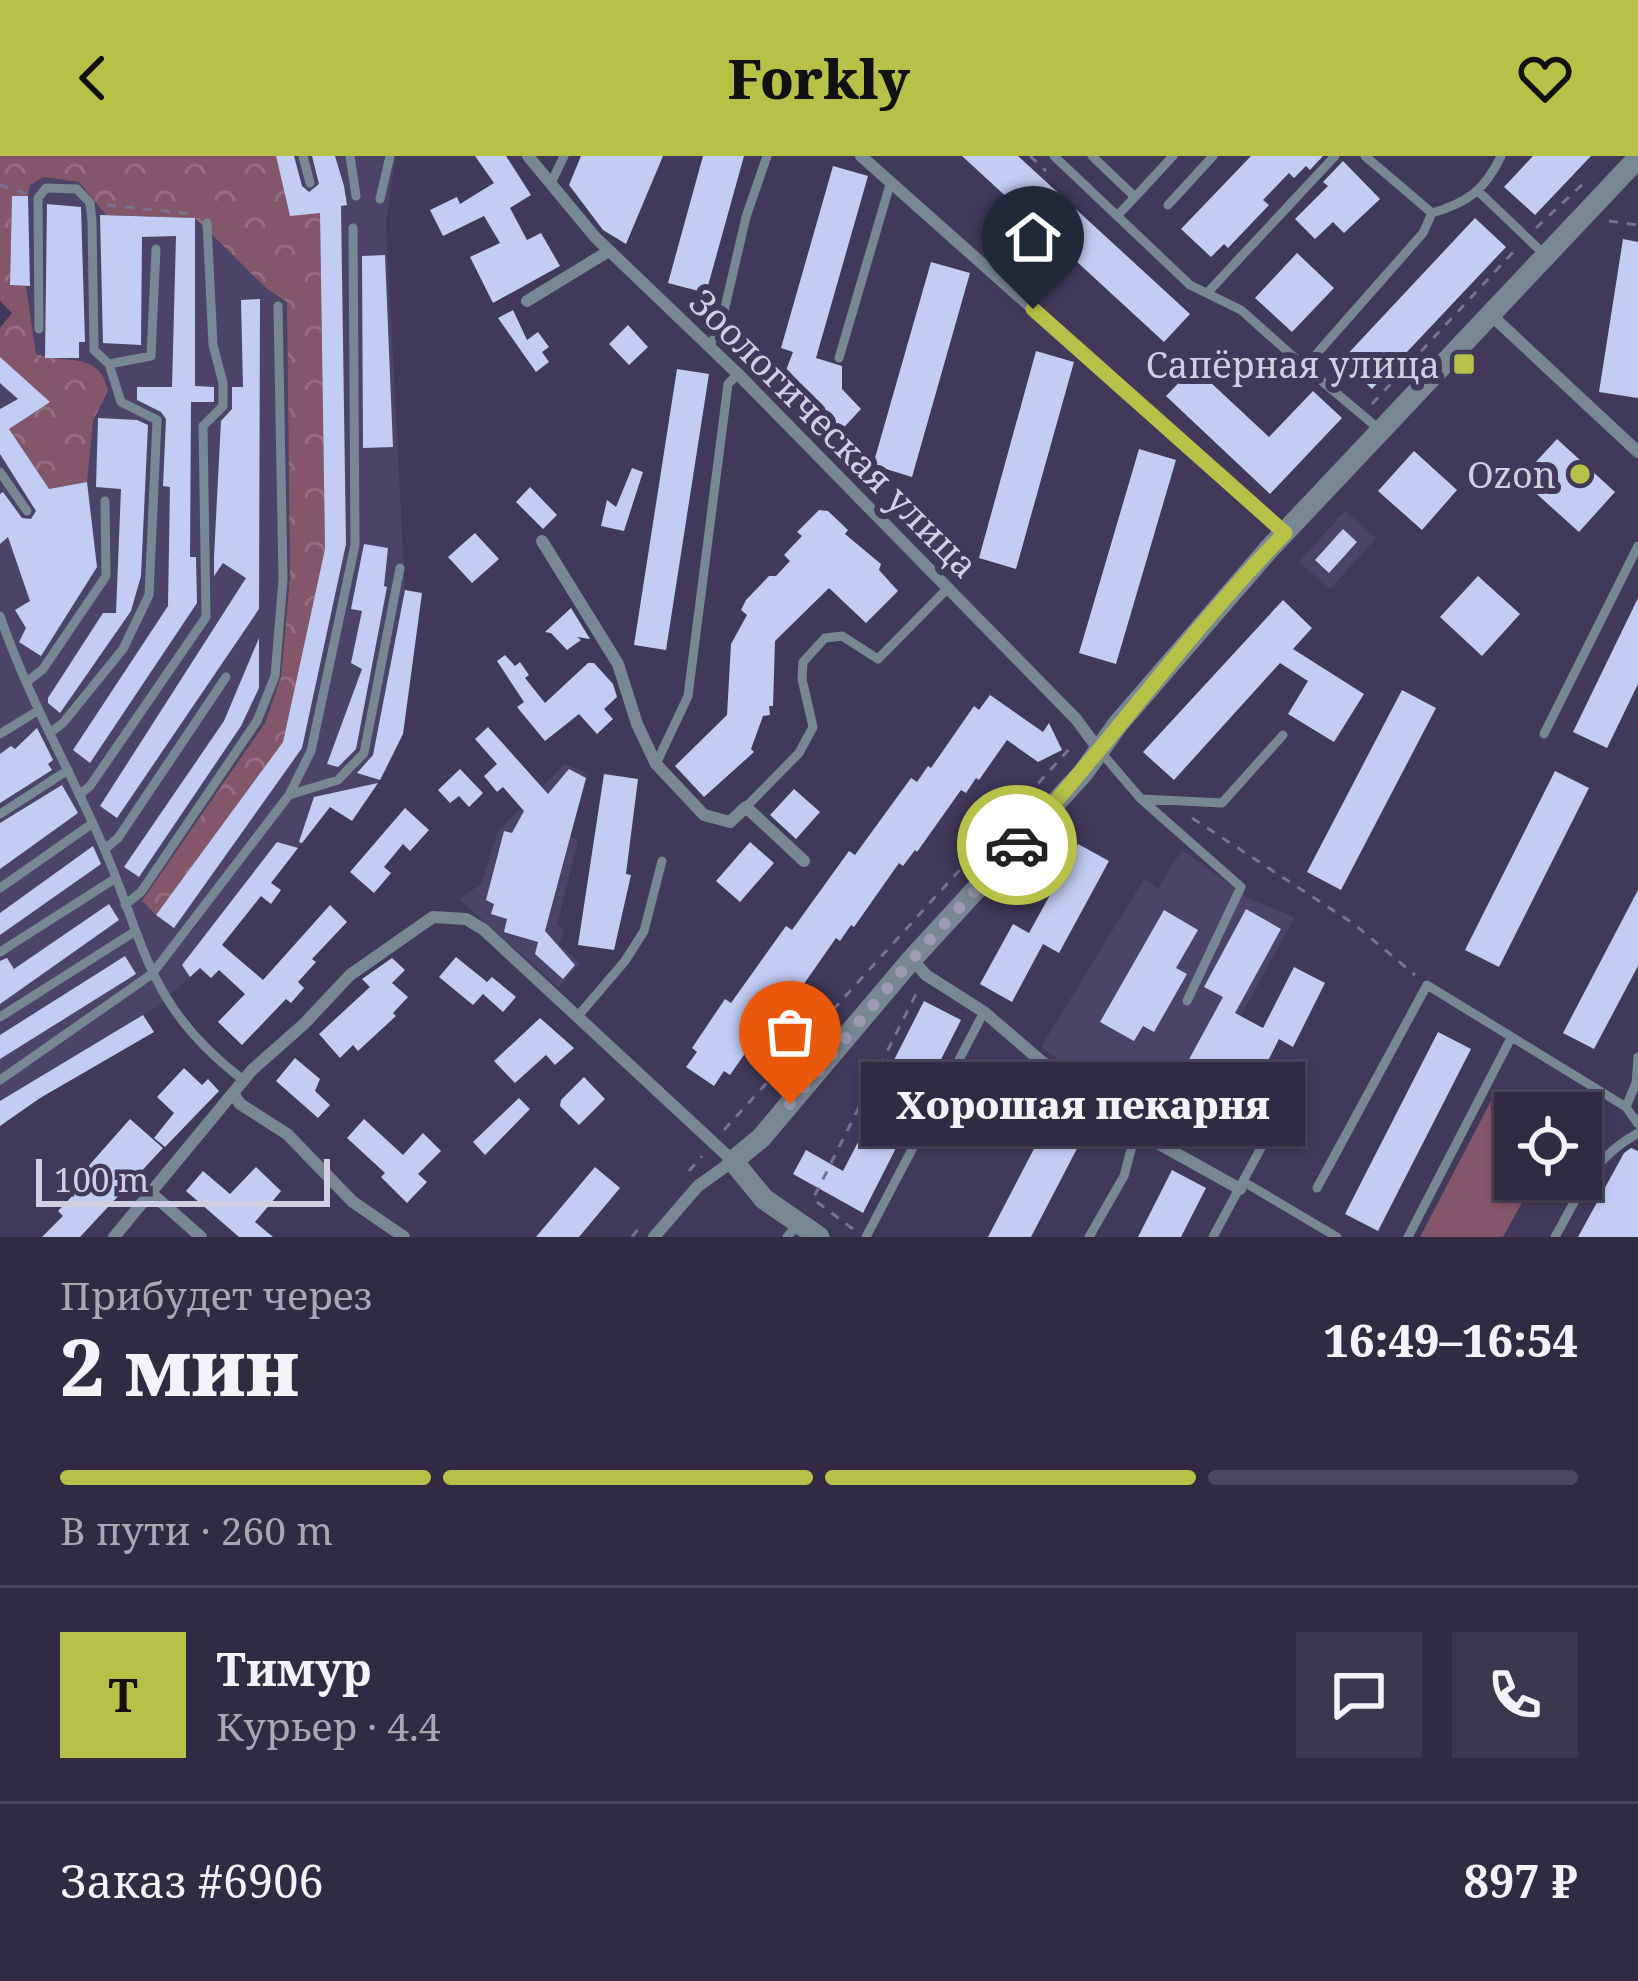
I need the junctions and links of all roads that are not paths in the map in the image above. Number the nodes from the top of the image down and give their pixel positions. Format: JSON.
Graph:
{"nodes":[{"id":1,"x":303,"y":156,"type":"edge"},
{"id":2,"x":350,"y":156,"type":"edge"},
{"id":3,"x":390,"y":156,"type":"edge"},
{"id":4,"x":528,"y":156,"type":"edge"},
{"id":5,"x":564,"y":156,"type":"edge"},
{"id":6,"x":767,"y":156,"type":"edge"},
{"id":7,"x":861,"y":156,"type":"edge"},
{"id":8,"x":1054,"y":156,"type":"edge"},
{"id":9,"x":1092,"y":156,"type":"edge"},
{"id":10,"x":1174,"y":156,"type":"edge"},
{"id":11,"x":1213,"y":156,"type":"edge"},
{"id":12,"x":1335,"y":156,"type":"edge"},
{"id":13,"x":1365,"y":156,"type":"edge"},
{"id":14,"x":1502,"y":156,"type":"edge"},
{"id":15,"x":1638,"y":158,"type":"edge"},
{"id":16,"x":891,"y":182,"type":"junction"},
{"id":17,"x":310,"y":183,"type":"dead end"},
{"id":18,"x":551,"y":183,"type":"junction"},
{"id":19,"x":1478,"y":191,"type":"junction"},
{"id":20,"x":356,"y":196,"type":"dead end"},
{"id":21,"x":1135,"y":197,"type":"junction"},
{"id":22,"x":380,"y":199,"type":"dead end"},
{"id":23,"x":1168,"y":205,"type":"dead end"},
{"id":24,"x":1432,"y":213,"type":"junction"},
{"id":25,"x":1117,"y":216,"type":"junction"},
{"id":26,"x":207,"y":223,"type":"dead end"},
{"id":27,"x":353,"y":228,"type":"dead end"},
{"id":28,"x":156,"y":250,"type":"dead end"},
{"id":29,"x":609,"y":251,"type":"junction"},
{"id":30,"x":1546,"y":255,"type":"junction"},
{"id":31,"x":1209,"y":291,"type":"junction"},
{"id":32,"x":527,"y":301,"type":"dead end"},
{"id":33,"x":278,"y":306,"type":"dead end"},
{"id":34,"x":1490,"y":314,"type":"junction"},
{"id":35,"x":39,"y":329,"type":"dead end"},
{"id":36,"x":708,"y":345,"type":"junction"},
{"id":37,"x":839,"y":358,"type":"dead end"},
{"id":38,"x":1217,"y":358,"type":"dead end"},
{"id":39,"x":109,"y":364,"type":"junction"},
{"id":40,"x":1305,"y":367,"type":"junction"},
{"id":41,"x":738,"y":374,"type":"junction"},
{"id":42,"x":1371,"y":421,"type":"junction"},
{"id":43,"x":1638,"y":452,"type":"edge"},
{"id":44,"x":0,"y":472,"type":"edge"},
{"id":45,"x":105,"y":501,"type":"dead end"},
{"id":46,"x":27,"y":511,"type":"dead end"},
{"id":47,"x":1285,"y":533,"type":"junction"},
{"id":48,"x":542,"y":541,"type":"dead end"},
{"id":49,"x":1638,"y":546,"type":"edge"},
{"id":50,"x":400,"y":568,"type":"dead end"},
{"id":51,"x":947,"y":589,"type":"junction"},
{"id":52,"x":0,"y":616,"type":"edge"},
{"id":53,"x":5,"y":648,"type":"edge"},
{"id":54,"x":226,"y":677,"type":"dead end"},
{"id":55,"x":28,"y":680,"type":"junction"},
{"id":56,"x":39,"y":710,"type":"junction"},
{"id":57,"x":50,"y":732,"type":"junction"},
{"id":58,"x":0,"y":734,"type":"edge"},
{"id":59,"x":1544,"y":734,"type":"dead end"},
{"id":60,"x":1283,"y":735,"type":"dead end"},
{"id":61,"x":1099,"y":750,"type":"junction"},
{"id":62,"x":656,"y":764,"type":"junction"},
{"id":63,"x":68,"y":770,"type":"junction"},
{"id":64,"x":79,"y":795,"type":"junction"},
{"id":65,"x":289,"y":795,"type":"junction"},
{"id":66,"x":1141,"y":799,"type":"junction"},
{"id":67,"x":746,"y":807,"type":"junction"},
{"id":68,"x":0,"y":814,"type":"edge"},
{"id":69,"x":93,"y":823,"type":"junction"},
{"id":70,"x":105,"y":849,"type":"junction"},
{"id":71,"x":662,"y":861,"type":"dead end"},
{"id":72,"x":804,"y":862,"type":"dead end"},
{"id":73,"x":116,"y":878,"type":"junction"},
{"id":74,"x":0,"y":888,"type":"edge"},
{"id":75,"x":125,"y":905,"type":"junction"},
{"id":76,"x":134,"y":932,"type":"junction"},
{"id":77,"x":0,"y":952,"type":"edge"},
{"id":78,"x":919,"y":967,"type":"junction"},
{"id":79,"x":152,"y":974,"type":"junction"},
{"id":80,"x":1187,"y":1001,"type":"dead end"},
{"id":81,"x":984,"y":1012,"type":"junction"},
{"id":82,"x":578,"y":1016,"type":"junction"},
{"id":83,"x":0,"y":1017,"type":"edge"},
{"id":84,"x":1511,"y":1038,"type":"junction"},
{"id":85,"x":1638,"y":1057,"type":"edge"},
{"id":86,"x":1299,"y":1077,"type":"dead end"},
{"id":87,"x":242,"y":1079,"type":"junction"},
{"id":88,"x":0,"y":1080,"type":"edge"},
{"id":89,"x":232,"y":1093,"type":"junction"},
{"id":90,"x":1626,"y":1107,"type":"junction"},
{"id":91,"x":1638,"y":1128,"type":"edge"},
{"id":92,"x":1136,"y":1132,"type":"junction"},
{"id":93,"x":733,"y":1161,"type":"junction"},
{"id":94,"x":1242,"y":1185,"type":"junction"},
{"id":95,"x":1317,"y":1188,"type":"dead end"},
{"id":96,"x":150,"y":1192,"type":"junction"},
{"id":97,"x":1313,"y":1223,"type":"junction"},
{"id":98,"x":793,"y":1230,"type":"edge"},
{"id":99,"x":114,"y":1237,"type":"edge"},
{"id":100,"x":201,"y":1237,"type":"edge"},
{"id":101,"x":404,"y":1237,"type":"edge"},
{"id":102,"x":654,"y":1237,"type":"edge"},
{"id":103,"x":819,"y":1237,"type":"edge"},
{"id":104,"x":864,"y":1237,"type":"edge"},
{"id":105,"x":1089,"y":1237,"type":"edge"},
{"id":106,"x":1213,"y":1237,"type":"edge"},
{"id":107,"x":1306,"y":1237,"type":"edge"},
{"id":108,"x":1337,"y":1237,"type":"edge"},
{"id":109,"x":1408,"y":1237,"type":"edge"},
{"id":110,"x":1555,"y":1237,"type":"edge"}],
"edges":[{"from":1,"to":17,"type":"lane"},
{"from":2,"to":20,"type":"lane"},
{"from":3,"to":22,"type":"lane"},
{"from":4,"to":18,"type":"street","name":"Зоологическая улица"},
{"from":5,"to":18,"type":"lane"},
{"from":6,"to":36,"type":"lane"},
{"from":7,"to":16,"type":"street"},
{"from":8,"to":25,"type":"lane"},
{"from":9,"to":21,"type":"lane"},
{"from":10,"to":21,"type":"lane"},
{"from":11,"to":23,"type":"lane"},
{"from":12,"to":31,"type":"lane"},
{"from":13,"to":24,"type":"lane"},
{"from":14,"to":19,"type":"lane"},
{"from":15,"to":30,"type":"street"},
{"from":16,"to":37,"type":"lane"},
{"from":16,"to":47,"type":"street"},
{"from":18,"to":29,"type":"street","name":"Зоологическая улица"},
{"from":19,"to":24,"type":"lane"},
{"from":19,"to":30,"type":"lane"},
{"from":21,"to":25,"type":"lane"},
{"from":24,"to":40,"type":"lane"},
{"from":25,"to":31,"type":"lane"},
{"from":26,"to":64,"type":"lane"},
{"from":27,"to":65,"type":"lane"},
{"from":28,"to":39,"type":"lane"},
{"from":29,"to":32,"type":"street"},
{"from":29,"to":36,"type":"street","name":"Зоологическая улица"},
{"from":30,"to":34,"type":"street"},
{"from":31,"to":40,"type":"lane"},
{"from":33,"to":75,"type":"lane"},
{"from":34,"to":42,"type":"street"},
{"from":34,"to":43,"type":"street"},
{"from":35,"to":39,"type":"lane"},
{"from":36,"to":41,"type":"street","name":"Зоологическая улица"},
{"from":38,"to":40,"type":"lane"},
{"from":39,"to":57,"type":"lane"},
{"from":40,"to":42,"type":"lane"},
{"from":41,"to":51,"type":"street","name":"Зоологическая улица"},
{"from":41,"to":62,"type":"lane"},
{"from":42,"to":47,"type":"street"},
{"from":44,"to":46,"type":"lane"},
{"from":45,"to":55,"type":"lane"},
{"from":47,"to":61,"type":"street"},
{"from":48,"to":62,"type":"street"},
{"from":49,"to":59,"type":"lane"},
{"from":50,"to":65,"type":"lane"},
{"from":51,"to":61,"type":"street","name":"Зоологическая улица"},
{"from":51,"to":67,"type":"lane"},
{"from":52,"to":53,"type":"lane"},
{"from":53,"to":55,"type":"lane"},
{"from":54,"to":70,"type":"lane"},
{"from":55,"to":56,"type":"lane"},
{"from":56,"to":57,"type":"lane"},
{"from":56,"to":58,"type":"lane"},
{"from":57,"to":63,"type":"lane"},
{"from":60,"to":66,"type":"lane"},
{"from":61,"to":66,"type":"lane"},
{"from":61,"to":78,"type":"street"},
{"from":62,"to":67,"type":"street"},
{"from":63,"to":64,"type":"lane"},
{"from":63,"to":68,"type":"lane"},
{"from":64,"to":69,"type":"lane"},
{"from":65,"to":79,"type":"lane"},
{"from":66,"to":80,"type":"lane"},
{"from":67,"to":72,"type":"street"},
{"from":69,"to":70,"type":"lane"},
{"from":69,"to":74,"type":"lane"},
{"from":70,"to":73,"type":"lane"},
{"from":71,"to":82,"type":"lane"},
{"from":73,"to":75,"type":"lane"},
{"from":73,"to":77,"type":"lane"},
{"from":75,"to":76,"type":"lane"},
{"from":76,"to":79,"type":"lane"},
{"from":76,"to":83,"type":"lane"},
{"from":78,"to":81,"type":"street"},
{"from":78,"to":93,"type":"street"},
{"from":79,"to":87,"type":"lane"},
{"from":79,"to":88,"type":"lane"},
{"from":81,"to":92,"type":"street"},
{"from":81,"to":104,"type":"lane"},
{"from":82,"to":87,"type":"street"},
{"from":82,"to":93,"type":"street"},
{"from":84,"to":90,"type":"lane"},
{"from":84,"to":95,"type":"lane"},
{"from":84,"to":109,"type":"lane"},
{"from":85,"to":90,"type":"lane"},
{"from":86,"to":94,"type":"lane"},
{"from":87,"to":89,"type":"street"},
{"from":89,"to":96,"type":"street"},
{"from":89,"to":101,"type":"street"},
{"from":90,"to":91,"type":"lane"},
{"from":91,"to":110,"type":"lane"},
{"from":92,"to":94,"type":"street"},
{"from":92,"to":105,"type":"lane"},
{"from":93,"to":98,"type":"street"},
{"from":93,"to":102,"type":"street"},
{"from":94,"to":97,"type":"lane"},
{"from":94,"to":106,"type":"lane"},
{"from":96,"to":99,"type":"street"},
{"from":96,"to":100,"type":"street"},
{"from":97,"to":107,"type":"lane"},
{"from":97,"to":108,"type":"lane"},
{"from":98,"to":103,"type":"street"}]}
